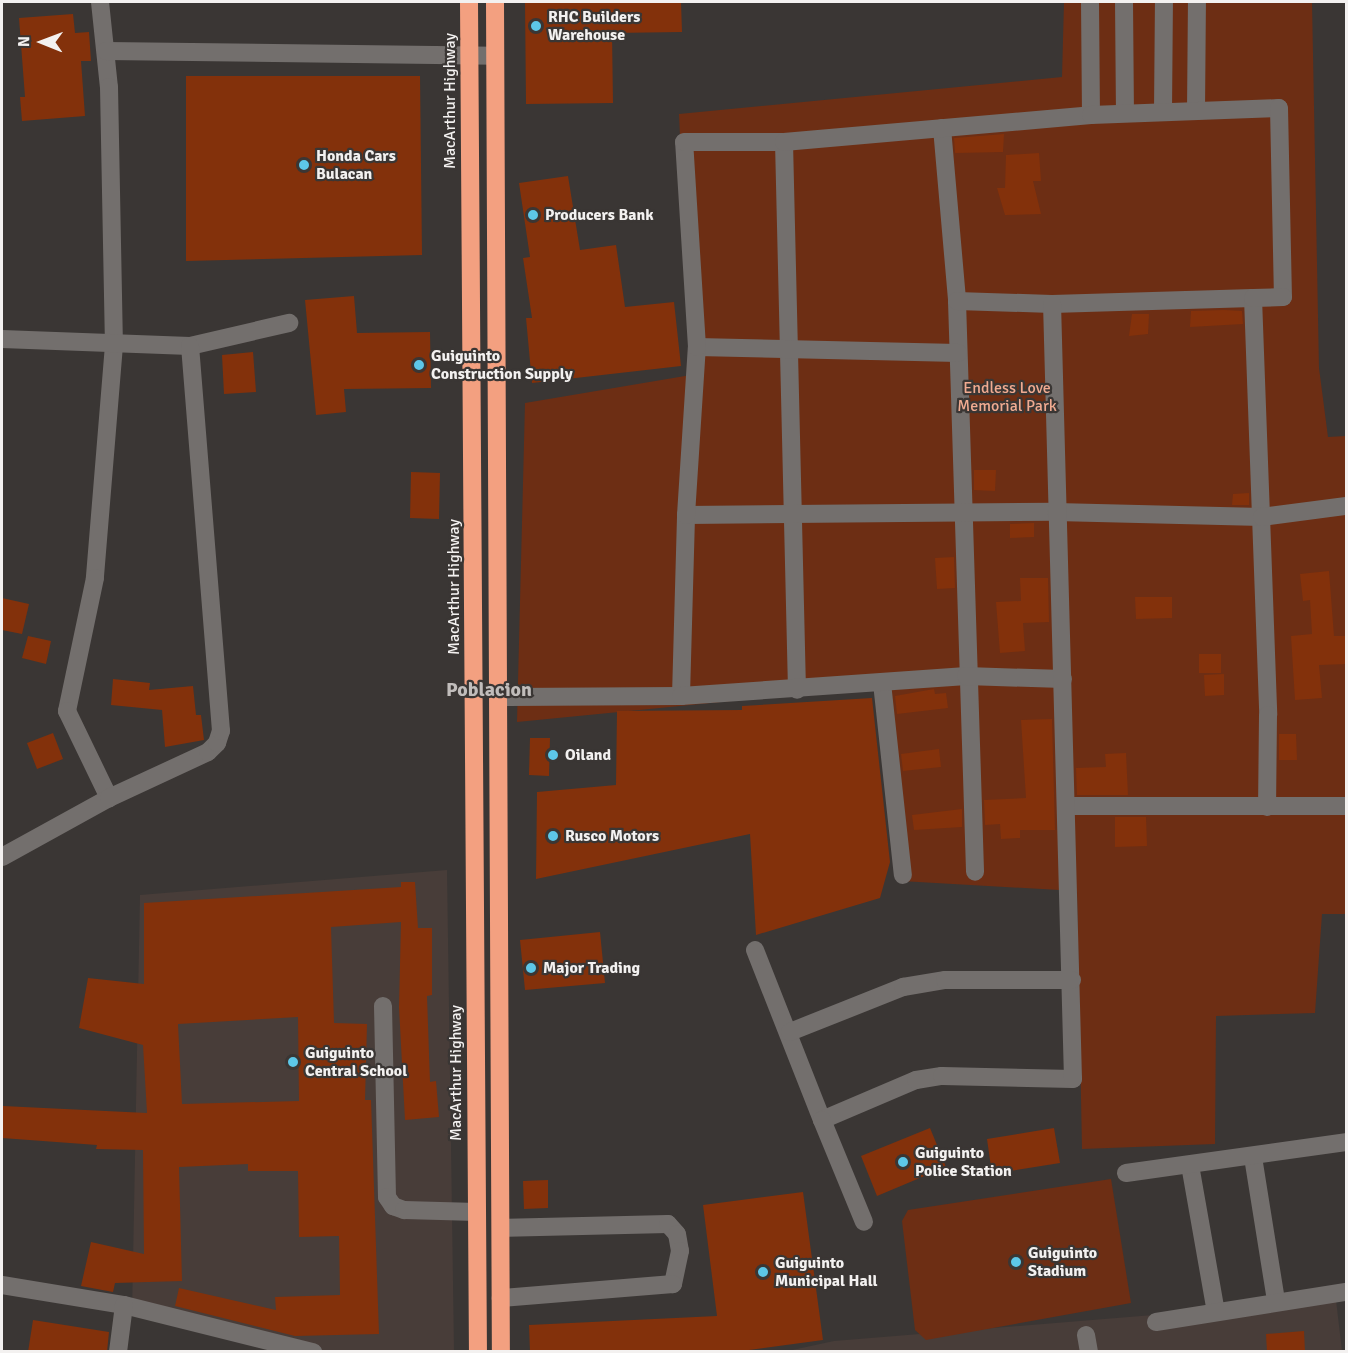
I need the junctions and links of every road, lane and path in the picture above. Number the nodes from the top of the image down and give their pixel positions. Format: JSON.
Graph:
{"nodes":[{"id":1,"x":100,"y":2,"type":"edge"},
{"id":2,"x":469,"y":2,"type":"edge"},
{"id":3,"x":495,"y":2,"type":"edge"},
{"id":4,"x":1090,"y":2,"type":"edge"},
{"id":5,"x":1125,"y":2,"type":"edge"},
{"id":6,"x":1164,"y":2,"type":"edge"},
{"id":7,"x":1197,"y":2,"type":"edge"},
{"id":8,"x":106,"y":51,"type":"junction"},
{"id":9,"x":495,"y":56,"type":"junction"},
{"id":10,"x":468,"y":57,"type":"junction"},
{"id":11,"x":1163,"y":111,"type":"junction"},
{"id":12,"x":1196,"y":111,"type":"junction"},
{"id":13,"x":1125,"y":113,"type":"junction"},
{"id":14,"x":1090,"y":115,"type":"junction"},
{"id":15,"x":942,"y":128,"type":"junction"},
{"id":16,"x":784,"y":142,"type":"junction"},
{"id":17,"x":1253,"y":298,"type":"junction"},
{"id":18,"x":957,"y":301,"type":"junction"},
{"id":19,"x":1052,"y":304,"type":"junction"},
{"id":20,"x":289,"y":323,"type":"dead end"},
{"id":21,"x":2,"y":339,"type":"edge"},
{"id":22,"x":114,"y":345,"type":"junction"},
{"id":23,"x":190,"y":346,"type":"junction"},
{"id":24,"x":697,"y":347,"type":"junction"},
{"id":25,"x":792,"y":351,"type":"junction"},
{"id":26,"x":958,"y":353,"type":"junction"},
{"id":27,"x":1347,"y":506,"type":"edge"},
{"id":28,"x":1056,"y":512,"type":"junction"},
{"id":29,"x":795,"y":513,"type":"junction"},
{"id":30,"x":962,"y":514,"type":"junction"},
{"id":31,"x":686,"y":515,"type":"junction"},
{"id":32,"x":1262,"y":517,"type":"junction"},
{"id":33,"x":966,"y":676,"type":"junction"},
{"id":34,"x":1063,"y":679,"type":"junction"},
{"id":35,"x":882,"y":682,"type":"junction"},
{"id":36,"x":797,"y":690,"type":"junction"},
{"id":37,"x":681,"y":696,"type":"junction"},
{"id":38,"x":500,"y":697,"type":"junction"},
{"id":39,"x":109,"y":798,"type":"junction"},
{"id":40,"x":1066,"y":806,"type":"junction"},
{"id":41,"x":1347,"y":806,"type":"edge"},
{"id":42,"x":1267,"y":807,"type":"junction"},
{"id":43,"x":2,"y":855,"type":"edge"},
{"id":44,"x":975,"y":872,"type":"dead end"},
{"id":45,"x":903,"y":875,"type":"dead end"},
{"id":46,"x":755,"y":950,"type":"dead end"},
{"id":47,"x":1072,"y":980,"type":"junction"},
{"id":48,"x":383,"y":1006,"type":"dead end"},
{"id":49,"x":790,"y":1032,"type":"junction"},
{"id":50,"x":822,"y":1120,"type":"junction"},
{"id":51,"x":1347,"y":1142,"type":"edge"},
{"id":52,"x":1253,"y":1156,"type":"junction"},
{"id":53,"x":1191,"y":1165,"type":"junction"},
{"id":54,"x":1126,"y":1173,"type":"dead end"},
{"id":55,"x":477,"y":1212,"type":"junction"},
{"id":56,"x":864,"y":1222,"type":"dead end"},
{"id":57,"x":501,"y":1228,"type":"junction"},
{"id":58,"x":2,"y":1285,"type":"edge"},
{"id":59,"x":1347,"y":1292,"type":"edge"},
{"id":60,"x":501,"y":1298,"type":"junction"},
{"id":61,"x":1276,"y":1301,"type":"junction"},
{"id":62,"x":124,"y":1305,"type":"junction"},
{"id":63,"x":1216,"y":1312,"type":"junction"},
{"id":64,"x":1156,"y":1322,"type":"dead end"},
{"id":65,"x":118,"y":1352,"type":"edge"},
{"id":66,"x":313,"y":1352,"type":"edge"},
{"id":67,"x":478,"y":1352,"type":"edge"},
{"id":68,"x":501,"y":1352,"type":"edge"}],
"edges":[{"from":1,"to":8,"type":"street"},
{"from":2,"to":10,"type":"highway","name":"MacArthur Highway"},
{"from":3,"to":9,"type":"highway"},
{"from":4,"to":14,"type":"street"},
{"from":5,"to":13,"type":"street"},
{"from":6,"to":11,"type":"street"},
{"from":7,"to":12,"type":"street"},
{"from":8,"to":10,"type":"street"},
{"from":8,"to":22,"type":"street"},
{"from":9,"to":10,"type":"street"},
{"from":9,"to":38,"type":"highway"},
{"from":10,"to":55,"type":"highway","name":"MacArthur Highway"},
{"from":11,"to":12,"type":"street"},
{"from":11,"to":13,"type":"street"},
{"from":12,"to":17,"type":"street"},
{"from":13,"to":14,"type":"street"},
{"from":14,"to":15,"type":"street"},
{"from":15,"to":16,"type":"street"},
{"from":15,"to":18,"type":"street"},
{"from":16,"to":24,"type":"street"},
{"from":16,"to":25,"type":"street"},
{"from":17,"to":19,"type":"street"},
{"from":17,"to":32,"type":"street"},
{"from":18,"to":19,"type":"street"},
{"from":18,"to":26,"type":"street"},
{"from":19,"to":28,"type":"street"},
{"from":20,"to":23,"type":"street"},
{"from":21,"to":22,"type":"street"},
{"from":22,"to":23,"type":"street"},
{"from":22,"to":39,"type":"street"},
{"from":23,"to":39,"type":"street"},
{"from":24,"to":25,"type":"street"},
{"from":24,"to":31,"type":"street"},
{"from":25,"to":26,"type":"street"},
{"from":25,"to":29,"type":"street"},
{"from":26,"to":30,"type":"street"},
{"from":27,"to":32,"type":"street"},
{"from":28,"to":30,"type":"street"},
{"from":28,"to":32,"type":"street"},
{"from":28,"to":34,"type":"street"},
{"from":29,"to":30,"type":"street"},
{"from":29,"to":31,"type":"street"},
{"from":29,"to":36,"type":"street"},
{"from":30,"to":33,"type":"street"},
{"from":31,"to":37,"type":"street"},
{"from":32,"to":42,"type":"street"},
{"from":33,"to":34,"type":"street"},
{"from":33,"to":35,"type":"street"},
{"from":33,"to":44,"type":"street"},
{"from":34,"to":40,"type":"street"},
{"from":35,"to":36,"type":"street"},
{"from":35,"to":45,"type":"street"},
{"from":36,"to":37,"type":"street"},
{"from":37,"to":38,"type":"street"},
{"from":38,"to":57,"type":"highway"},
{"from":39,"to":43,"type":"street"},
{"from":40,"to":42,"type":"street"},
{"from":40,"to":47,"type":"street"},
{"from":41,"to":42,"type":"street"},
{"from":46,"to":49,"type":"street"},
{"from":47,"to":49,"type":"street"},
{"from":47,"to":50,"type":"street"},
{"from":48,"to":55,"type":"street"},
{"from":49,"to":50,"type":"street"},
{"from":50,"to":56,"type":"street"},
{"from":51,"to":52,"type":"street"},
{"from":52,"to":53,"type":"street"},
{"from":52,"to":61,"type":"street"},
{"from":53,"to":54,"type":"street"},
{"from":53,"to":63,"type":"street"},
{"from":55,"to":67,"type":"highway","name":"MacArthur Highway"},
{"from":57,"to":60,"type":"highway"},
{"from":57,"to":60,"type":"street"},
{"from":58,"to":62,"type":"street"},
{"from":59,"to":61,"type":"street"},
{"from":60,"to":68,"type":"highway"},
{"from":61,"to":63,"type":"street"},
{"from":62,"to":65,"type":"street"},
{"from":62,"to":66,"type":"street"},
{"from":63,"to":64,"type":"street"}]}
